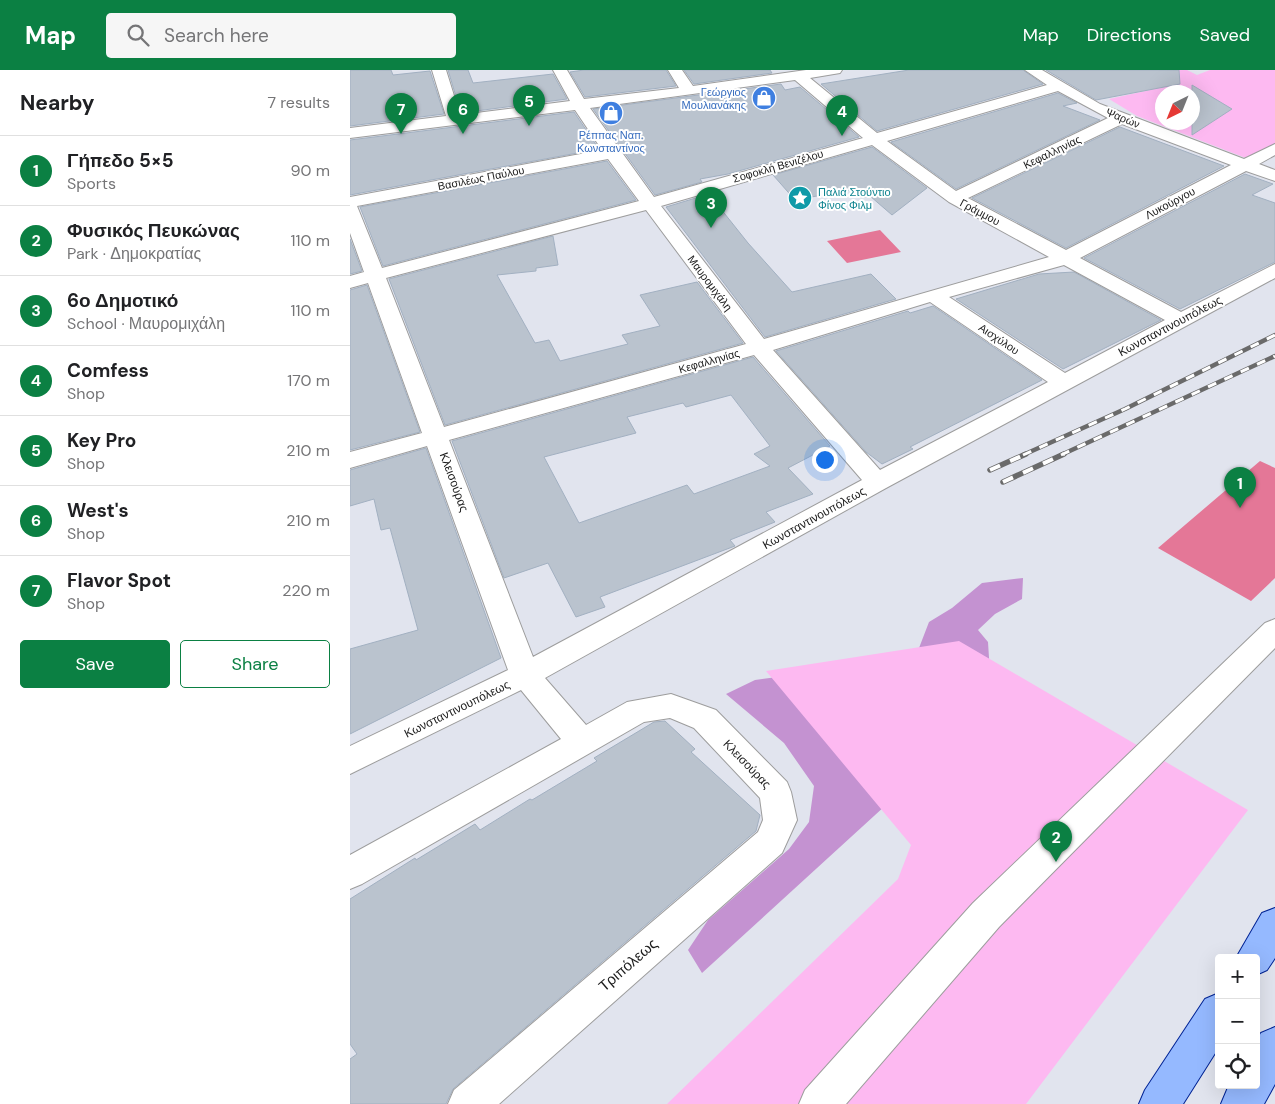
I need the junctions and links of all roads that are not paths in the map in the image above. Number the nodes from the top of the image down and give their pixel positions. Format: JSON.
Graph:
{"nodes":[{"id":1,"x":439,"y":70,"type":"edge"},
{"id":2,"x":560,"y":70,"type":"edge"},
{"id":3,"x":675,"y":70,"type":"edge"},
{"id":4,"x":835,"y":70,"type":"edge"},
{"id":5,"x":1032,"y":70,"type":"edge"},
{"id":6,"x":785,"y":75,"type":"edge"},
{"id":7,"x":1060,"y":86,"type":"junction"},
{"id":8,"x":689,"y":91,"type":"junction"},
{"id":9,"x":580,"y":105,"type":"junction"},
{"id":10,"x":1121,"y":118,"type":"junction"},
{"id":11,"x":454,"y":119,"type":"junction"},
{"id":12,"x":350,"y":133,"type":"edge"},
{"id":13,"x":874,"y":138,"type":"junction"},
{"id":14,"x":1275,"y":149,"type":"edge"},
{"id":15,"x":612,"y":153,"type":"junction"},
{"id":16,"x":1244,"y":164,"type":"junction"},
{"id":17,"x":1275,"y":176,"type":"edge"},
{"id":18,"x":955,"y":198,"type":"junction"},
{"id":19,"x":350,"y":202,"type":"edge"},
{"id":20,"x":649,"y":204,"type":"junction"},
{"id":21,"x":350,"y":208,"type":"edge"},
{"id":22,"x":1066,"y":258,"type":"junction"},
{"id":23,"x":1275,"y":270,"type":"edge"},
{"id":24,"x":376,"y":277,"type":"junction"},
{"id":25,"x":350,"y":282,"type":"edge"},
{"id":26,"x":932,"y":294,"type":"junction"},
{"id":27,"x":1180,"y":320,"type":"junction"},
{"id":28,"x":759,"y":347,"type":"junction"},
{"id":29,"x":1065,"y":384,"type":"junction"},
{"id":30,"x":437,"y":437,"type":"junction"},
{"id":31,"x":350,"y":460,"type":"edge"},
{"id":32,"x":877,"y":482,"type":"junction"},
{"id":33,"x":1275,"y":630,"type":"edge"},
{"id":34,"x":525,"y":675,"type":"junction"},
{"id":35,"x":582,"y":742,"type":"junction"},
{"id":36,"x":350,"y":761,"type":"edge"},
{"id":37,"x":780,"y":820,"type":"joint"},
{"id":38,"x":350,"y":874,"type":"edge"},
{"id":39,"x":1275,"y":926,"type":"edge"},
{"id":40,"x":1257,"y":954,"type":"edge"},
{"id":41,"x":1215,"y":1018,"type":"edge"},
{"id":42,"x":1275,"y":1047,"type":"edge"},
{"id":43,"x":1260,"y":1071,"type":"edge"},
{"id":44,"x":1250,"y":1089,"type":"edge"},
{"id":45,"x":468,"y":1104,"type":"edge"},
{"id":46,"x":819,"y":1104,"type":"edge"},
{"id":47,"x":1159,"y":1104,"type":"edge"},
{"id":48,"x":1241,"y":1104,"type":"edge"}],
"edges":[{"from":1,"to":11,"type":"street"},
{"from":2,"to":9,"type":"street","name":"Μαυρομιχάλη"},
{"from":3,"to":8,"type":"street"},
{"from":4,"to":6,"type":"street"},
{"from":5,"to":7,"type":"street","name":"Ψαρών"},
{"from":6,"to":8,"type":"street"},
{"from":6,"to":13,"type":"street","name":"Γράμμου"},
{"from":7,"to":10,"type":"street","name":"Ψαρών"},
{"from":7,"to":13,"type":"street","name":"Σοφοκλή Βενιζέλου"},
{"from":8,"to":9,"type":"street"},
{"from":9,"to":11,"type":"street"},
{"from":9,"to":15,"type":"street","name":"Μαυρομιχάλη"},
{"from":10,"to":16,"type":"street","name":"Ψαρών"},
{"from":10,"to":18,"type":"street","name":"Κεφαλληνίας"},
{"from":11,"to":12,"type":"street"},
{"from":13,"to":18,"type":"street","name":"Γράμμου"},
{"from":13,"to":20,"type":"street","name":"Σοφοκλή Βενιζέλου"},
{"from":14,"to":16,"type":"street","name":"Λυκούργου"},
{"from":15,"to":19,"type":"street","name":"Βασιλέως Παύλου"},
{"from":15,"to":20,"type":"street","name":"Μαυρομιχάλη"},
{"from":16,"to":17,"type":"street","name":"Ψαρών"},
{"from":16,"to":22,"type":"street","name":"Λυκούργου"},
{"from":18,"to":22,"type":"street","name":"Γράμμου"},
{"from":20,"to":24,"type":"street","name":"Σοφοκλή Βενιζέλου"},
{"from":20,"to":28,"type":"street","name":"Μαυρομιχάλη"},
{"from":21,"to":24,"type":"street","name":"Κλεισούρας"},
{"from":22,"to":26,"type":"street","name":"Κεφαλληνίας"},
{"from":22,"to":27,"type":"street","name":"Γράμμου"},
{"from":23,"to":27,"type":"street","name":"Κωνσταντινουπόλεως"},
{"from":24,"to":25,"type":"street","name":"Σοφοκλή Βενιζέλου"},
{"from":24,"to":30,"type":"street","name":"Κλεισούρας"},
{"from":26,"to":28,"type":"street","name":"Κεφαλληνίας"},
{"from":26,"to":29,"type":"street","name":"Αισχύλου"},
{"from":27,"to":29,"type":"street","name":"Κωνσταντινουπόλεως"},
{"from":28,"to":30,"type":"street","name":"Κεφαλληνίας"},
{"from":28,"to":32,"type":"street","name":"Μαυρομιχάλη"},
{"from":29,"to":32,"type":"street","name":"Κωνσταντινουπόλεως"},
{"from":30,"to":31,"type":"street","name":"Κεφαλληνίας"},
{"from":30,"to":34,"type":"street","name":"Κλεισούρας"},
{"from":32,"to":34,"type":"street","name":"Κωνσταντινουπόλεως"},
{"from":33,"to":46,"type":"street"},
{"from":34,"to":35,"type":"street","name":"Κλεισούρας"},
{"from":34,"to":36,"type":"street","name":"Κωνσταντινουπόλεως"},
{"from":35,"to":37,"type":"street","name":"Κλεισούρας"},
{"from":35,"to":38,"type":"street"},
{"from":37,"to":45,"type":"street","name":"Τριπόλεως"},
{"from":39,"to":40,"type":"main road"},
{"from":41,"to":47,"type":"main road"},
{"from":42,"to":43,"type":"main road"},
{"from":44,"to":48,"type":"main road"}]}
